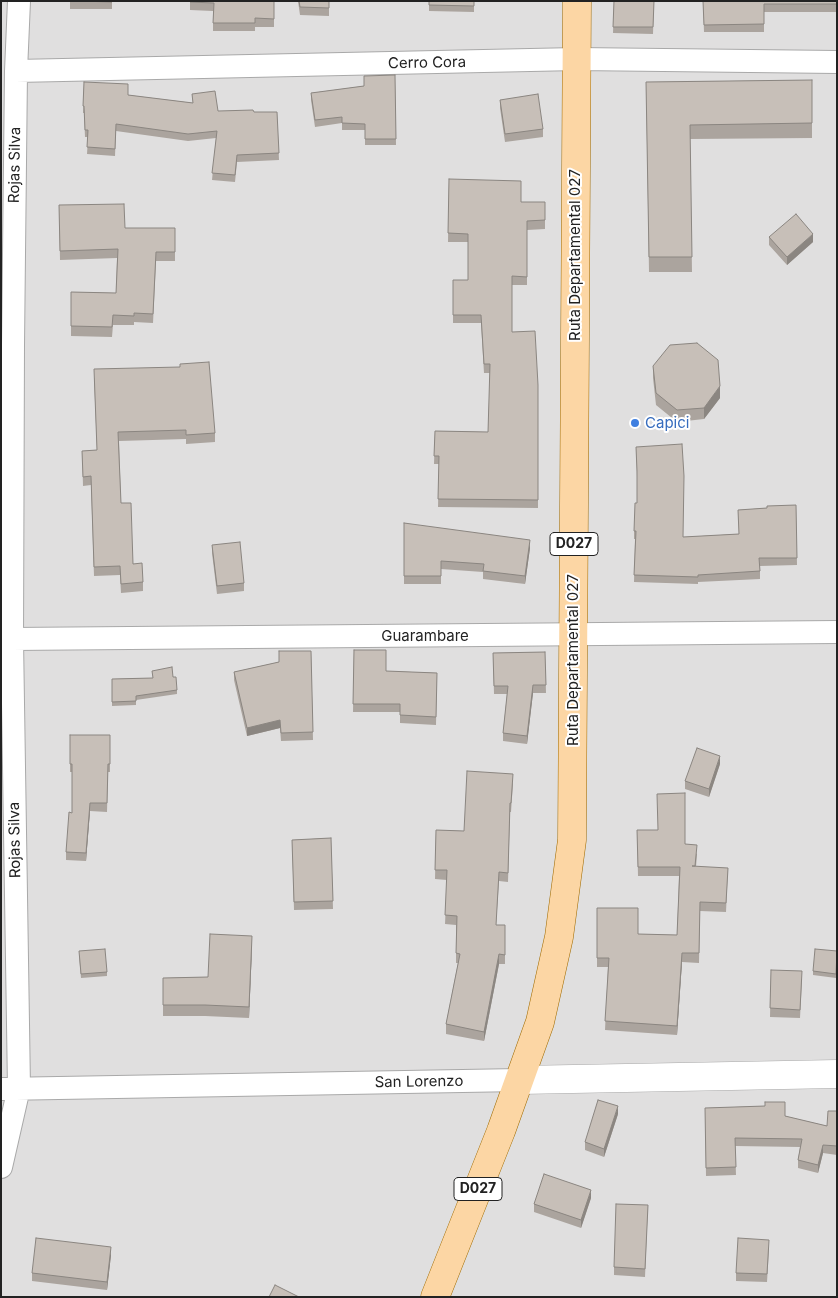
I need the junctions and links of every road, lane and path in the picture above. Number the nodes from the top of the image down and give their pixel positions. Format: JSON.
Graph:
{"nodes":[{"id":1,"x":19,"y":1,"type":"edge"},
{"id":2,"x":577,"y":1,"type":"edge"},
{"id":3,"x":577,"y":60,"type":"junction"},
{"id":4,"x":837,"y":62,"type":"edge"},
{"id":5,"x":16,"y":71,"type":"junction"},
{"id":6,"x":7,"y":346,"type":"edge"},
{"id":7,"x":837,"y":632,"type":"edge"},
{"id":8,"x":573,"y":635,"type":"junction"},
{"id":9,"x":9,"y":649,"type":"edge"},
{"id":10,"x":837,"y":1074,"type":"edge"},
{"id":11,"x":520,"y":1080,"type":"junction"},
{"id":12,"x":10,"y":1088,"type":"edge"},
{"id":13,"x":1,"y":1168,"type":"edge"},
{"id":14,"x":435,"y":1297,"type":"edge"}],
"edges":[{"from":1,"to":5,"type":"street","name":"Rojas Silva"},
{"from":2,"to":3,"type":"main road","name":"Ruta Departamental 027","number":"D027"},
{"from":3,"to":4,"type":"street","name":"Cerro Cora"},
{"from":3,"to":5,"type":"street","name":"Cerro Cora"},
{"from":3,"to":8,"type":"main road","name":"Ruta Departamental 027","number":"D027"},
{"from":5,"to":6,"type":"street","name":"Rojas Silva"},
{"from":6,"to":9,"type":"street","name":"Rojas Silva"},
{"from":7,"to":8,"type":"street","name":"Guarambare"},
{"from":8,"to":9,"type":"street","name":"Guarambare"},
{"from":8,"to":11,"type":"main road","name":"Ruta Departamental 027","number":"D027"},
{"from":9,"to":12,"type":"street","name":"Rojas Silva"},
{"from":10,"to":11,"type":"street","name":"San Lorenzo"},
{"from":11,"to":12,"type":"street","name":"San Lorenzo"},
{"from":11,"to":14,"type":"main road","name":"Ruta Departamental 027","number":"D027"},
{"from":12,"to":13,"type":"street","name":"Rojas Silva"}]}
